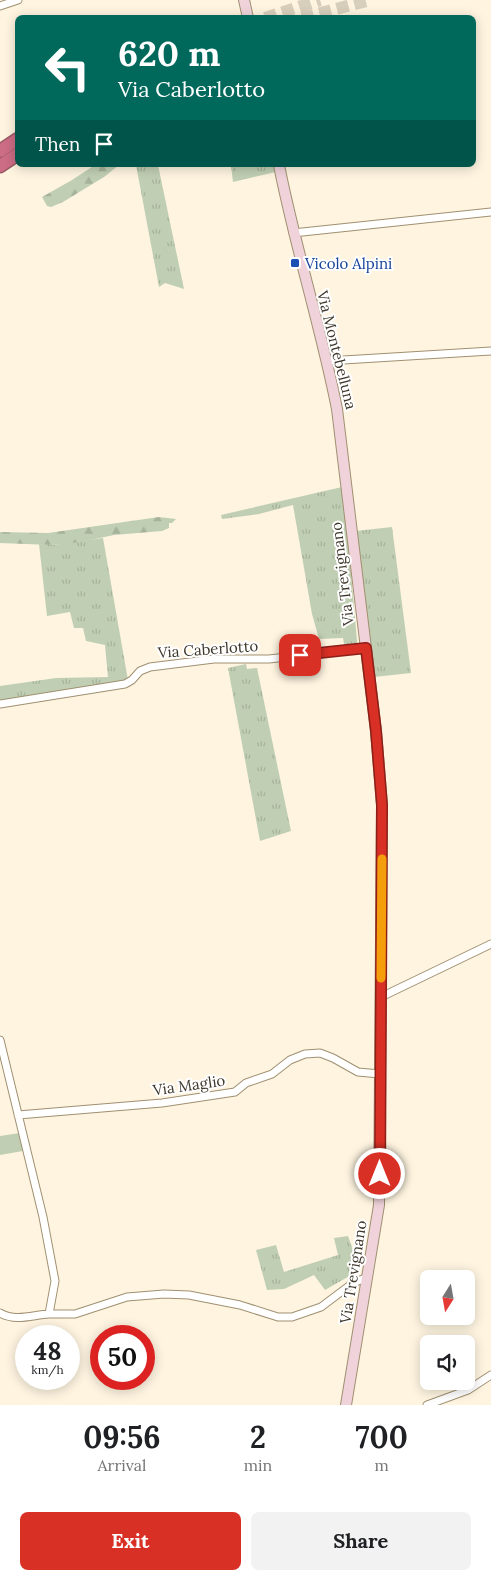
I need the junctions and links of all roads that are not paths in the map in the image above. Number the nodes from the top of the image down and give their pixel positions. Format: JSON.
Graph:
{"nodes":[{"id":1,"x":18,"y":0,"type":"edge"},
{"id":2,"x":244,"y":0,"type":"edge"},
{"id":3,"x":0,"y":6,"type":"edge"},
{"id":4,"x":247,"y":15,"type":"edge"},
{"id":5,"x":15,"y":141,"type":"edge"},
{"id":6,"x":0,"y":151,"type":"edge"},
{"id":7,"x":15,"y":156,"type":"edge"},
{"id":8,"x":0,"y":166,"type":"edge"},
{"id":9,"x":279,"y":167,"type":"edge"},
{"id":10,"x":491,"y":212,"type":"edge"},
{"id":11,"x":293,"y":233,"type":"junction"},
{"id":12,"x":491,"y":351,"type":"edge"},
{"id":13,"x":328,"y":361,"type":"junction"},
{"id":14,"x":346,"y":486,"type":"joint"},
{"id":15,"x":366,"y":648,"type":"junction"},
{"id":16,"x":0,"y":704,"type":"edge"},
{"id":17,"x":491,"y":944,"type":"edge"},
{"id":18,"x":381,"y":997,"type":"junction"},
{"id":19,"x":0,"y":1040,"type":"edge"},
{"id":20,"x":380,"y":1074,"type":"junction"},
{"id":21,"x":18,"y":1115,"type":"junction"},
{"id":22,"x":368,"y":1277,"type":"junction"},
{"id":23,"x":0,"y":1312,"type":"edge"},
{"id":24,"x":49,"y":1314,"type":"junction"},
{"id":25,"x":491,"y":1375,"type":"edge"},
{"id":26,"x":346,"y":1405,"type":"edge"},
{"id":27,"x":428,"y":1405,"type":"edge"}],
"edges":[{"from":1,"to":3,"type":"street"},
{"from":2,"to":4,"type":"main road"},
{"from":5,"to":6,"type":"highway"},
{"from":7,"to":8,"type":"highway"},
{"from":9,"to":11,"type":"main road","name":"Via Montebelluna"},
{"from":10,"to":11,"type":"street"},
{"from":11,"to":13,"type":"main road","name":"Via Montebelluna"},
{"from":12,"to":13,"type":"street"},
{"from":13,"to":14,"type":"main road","name":"Via Montebelluna"},
{"from":14,"to":15,"type":"main road","name":"Via Trevignano"},
{"from":15,"to":16,"type":"street","name":"Via Caberlotto"},
{"from":15,"to":18,"type":"main road","name":"Via Trevignano"},
{"from":17,"to":18,"type":"street"},
{"from":18,"to":20,"type":"main road","name":"Via Trevignano"},
{"from":19,"to":21,"type":"street"},
{"from":20,"to":21,"type":"street","name":"Via Maglio"},
{"from":20,"to":22,"type":"main road","name":"Via Trevignano"},
{"from":21,"to":24,"type":"street"},
{"from":22,"to":24,"type":"street"},
{"from":22,"to":26,"type":"main road","name":"Via Trevignano"},
{"from":23,"to":24,"type":"street"},
{"from":25,"to":27,"type":"street"}]}
